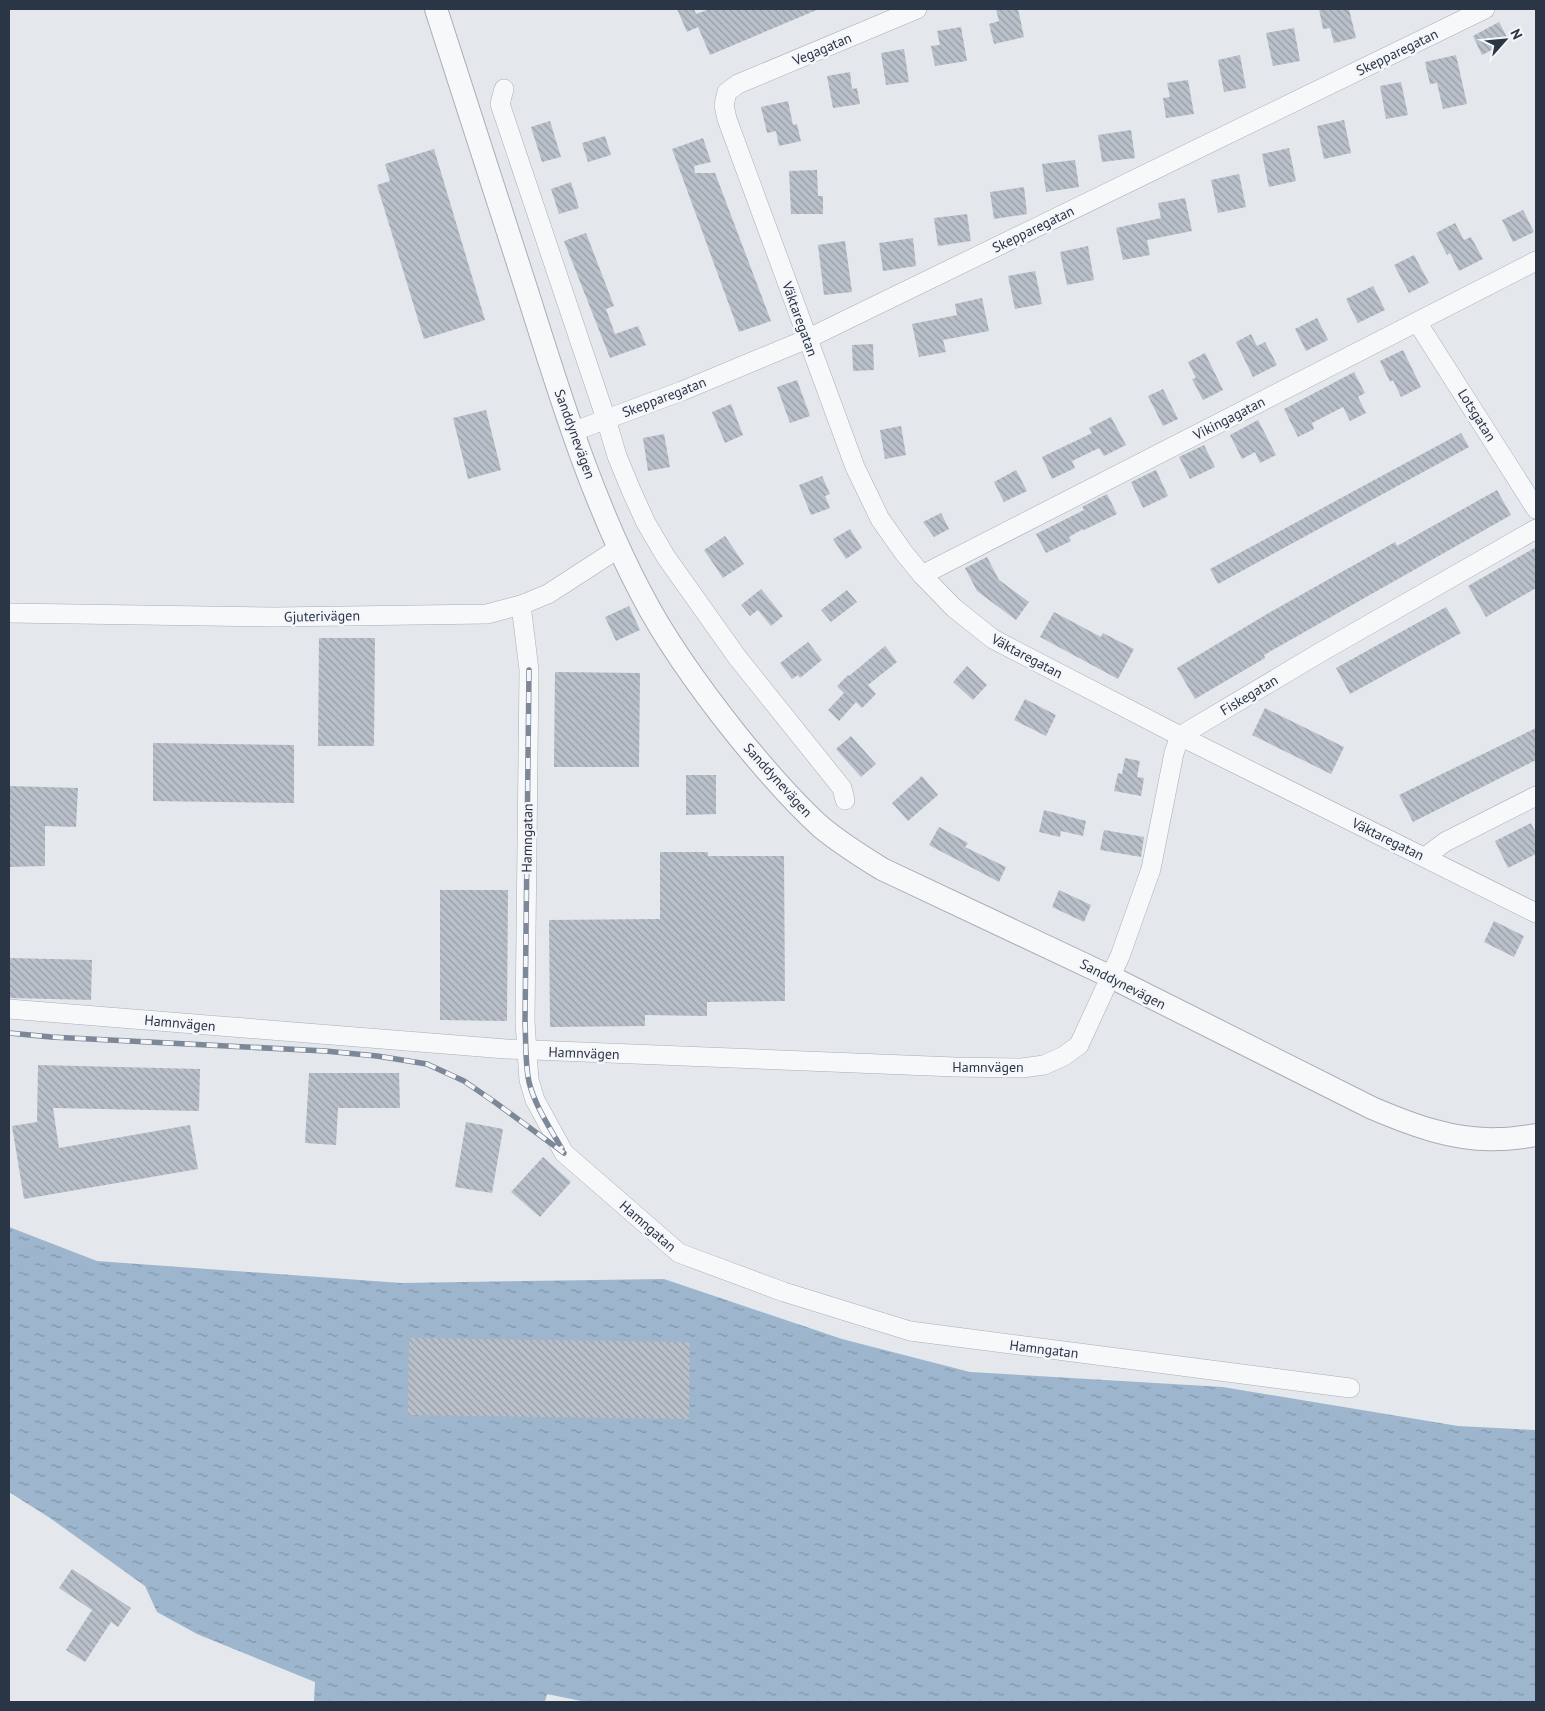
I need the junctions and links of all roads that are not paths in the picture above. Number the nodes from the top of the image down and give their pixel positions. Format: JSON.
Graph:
{"nodes":[{"id":1,"x":436,"y":9,"type":"edge"},
{"id":2,"x":917,"y":9,"type":"edge"},
{"id":3,"x":1486,"y":9,"type":"edge"},
{"id":4,"x":504,"y":89,"type":"dead end"},
{"id":5,"x":727,"y":92,"type":"joint"},
{"id":6,"x":1536,"y":261,"type":"edge"},
{"id":7,"x":1417,"y":322,"type":"junction"},
{"id":8,"x":807,"y":339,"type":"junction"},
{"id":9,"x":606,"y":419,"type":"junction"},
{"id":10,"x":572,"y":432,"type":"junction"},
{"id":11,"x":1536,"y":509,"type":"edge"},
{"id":12,"x":1536,"y":529,"type":"edge"},
{"id":13,"x":619,"y":548,"type":"junction"},
{"id":14,"x":922,"y":575,"type":"junction"},
{"id":15,"x":521,"y":605,"type":"junction"},
{"id":16,"x":9,"y":614,"type":"edge"},
{"id":17,"x":1180,"y":736,"type":"junction"},
{"id":18,"x":1536,"y":796,"type":"edge"},
{"id":19,"x":845,"y":800,"type":"dead end"},
{"id":20,"x":1424,"y":857,"type":"junction"},
{"id":21,"x":1536,"y":913,"type":"edge"},
{"id":22,"x":1111,"y":977,"type":"junction"},
{"id":23,"x":9,"y":1009,"type":"edge"},
{"id":24,"x":526,"y":1050,"type":"junction"},
{"id":25,"x":1536,"y":1136,"type":"edge"},
{"id":26,"x":1350,"y":1388,"type":"dead end"}],
"edges":[{"from":1,"to":10,"type":"street","name":"Sanddynevägen"},
{"from":2,"to":5,"type":"street","name":"Vegagatan"},
{"from":3,"to":8,"type":"street","name":"Skepparegatan"},
{"from":4,"to":9,"type":"street"},
{"from":5,"to":8,"type":"street","name":"Väktaregatan"},
{"from":6,"to":7,"type":"street","name":"Vikingagatan"},
{"from":7,"to":11,"type":"street","name":"Lotsgatan"},
{"from":7,"to":14,"type":"street","name":"Vikingagatan"},
{"from":8,"to":9,"type":"street","name":"Skepparegatan"},
{"from":8,"to":14,"type":"street","name":"Väktaregatan"},
{"from":9,"to":10,"type":"street","name":"Skepparegatan"},
{"from":9,"to":19,"type":"street"},
{"from":10,"to":13,"type":"street","name":"Sanddynevägen"},
{"from":12,"to":17,"type":"street","name":"Fiskegatan"},
{"from":13,"to":15,"type":"street","name":"Gjuterivägen"},
{"from":13,"to":22,"type":"street","name":"Sanddynevägen"},
{"from":14,"to":17,"type":"street","name":"Väktaregatan"},
{"from":15,"to":16,"type":"street","name":"Gjuterivägen"},
{"from":15,"to":24,"type":"street","name":"Hamngatan"},
{"from":17,"to":20,"type":"street","name":"Väktaregatan"},
{"from":17,"to":22,"type":"street"},
{"from":18,"to":20,"type":"street"},
{"from":20,"to":21,"type":"street","name":"Väktaregatan"},
{"from":22,"to":24,"type":"street","name":"Hamnvägen"},
{"from":22,"to":25,"type":"street","name":"Sanddynevägen"},
{"from":23,"to":24,"type":"street","name":"Hamnvägen"},
{"from":24,"to":26,"type":"street","name":"Hamngatan"}]}
